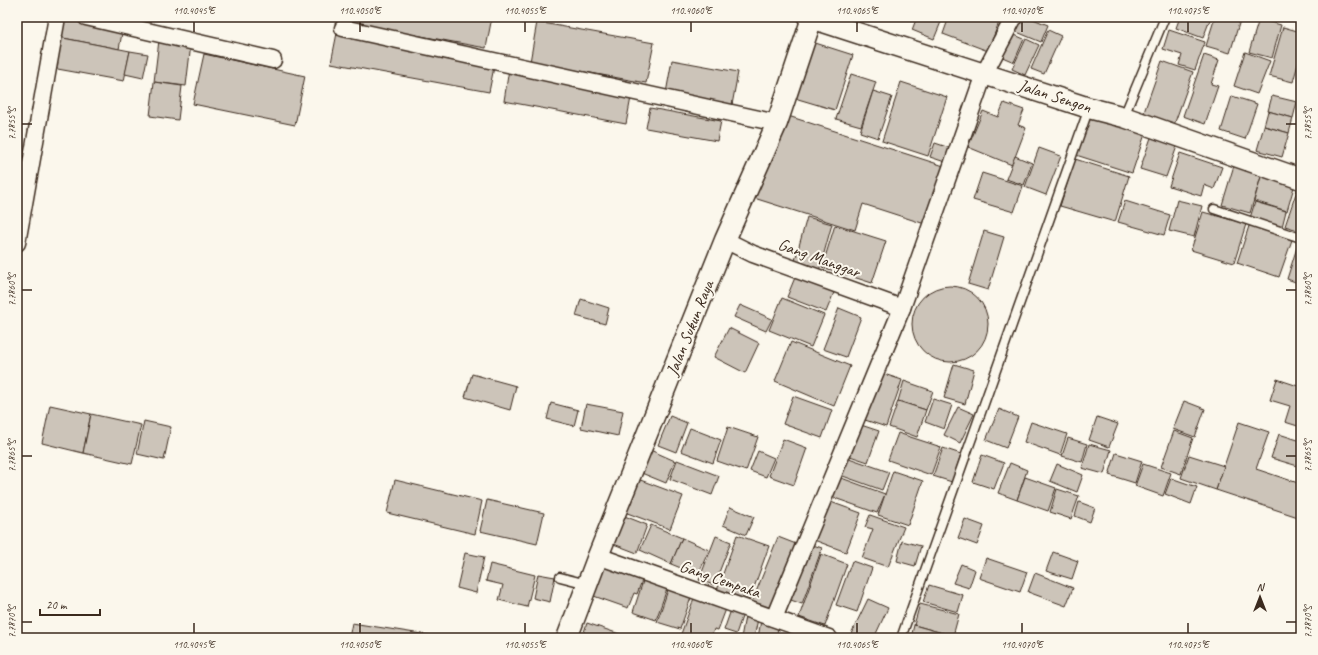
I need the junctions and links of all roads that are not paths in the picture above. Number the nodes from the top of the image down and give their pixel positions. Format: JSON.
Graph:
{"nodes":[{"id":1,"x":57,"y":17,"type":"edge"},
{"id":2,"x":86,"y":17,"type":"edge"},
{"id":3,"x":810,"y":17,"type":"edge"},
{"id":4,"x":1014,"y":17,"type":"edge"},
{"id":5,"x":1165,"y":17,"type":"edge"},
{"id":6,"x":343,"y":28,"type":"dead end"},
{"id":7,"x":273,"y":60,"type":"dead end"},
{"id":8,"x":984,"y":74,"type":"junction"},
{"id":9,"x":1089,"y":108,"type":"junction"},
{"id":10,"x":1124,"y":117,"type":"junction"},
{"id":11,"x":777,"y":122,"type":"junction"},
{"id":12,"x":1301,"y":179,"type":"edge"},
{"id":13,"x":1214,"y":209,"type":"dead end"},
{"id":14,"x":1301,"y":238,"type":"edge"},
{"id":15,"x":725,"y":240,"type":"junction"},
{"id":16,"x":17,"y":243,"type":"edge"},
{"id":17,"x":902,"y":308,"type":"junction"},
{"id":18,"x":598,"y":556,"type":"junction"},
{"id":19,"x":560,"y":577,"type":"dead end"},
{"id":20,"x":587,"y":584,"type":"junction"},
{"id":21,"x":774,"y":618,"type":"junction"},
{"id":22,"x":567,"y":638,"type":"edge"},
{"id":23,"x":829,"y":638,"type":"edge"},
{"id":24,"x":901,"y":638,"type":"edge"}],
"edges":[{"from":1,"to":16,"type":"street"},
{"from":2,"to":7,"type":"street"},
{"from":3,"to":8,"type":"street","name":"Jalan Sengon"},
{"from":3,"to":11,"type":"street","name":"Jalan Sukun Raya"},
{"from":4,"to":8,"type":"street"},
{"from":5,"to":10,"type":"lane"},
{"from":6,"to":11,"type":"street"},
{"from":8,"to":9,"type":"street","name":"Jalan Sengon"},
{"from":8,"to":17,"type":"street"},
{"from":9,"to":10,"type":"street","name":"Jalan Sengon"},
{"from":9,"to":24,"type":"lane"},
{"from":10,"to":12,"type":"street","name":"Jalan Sengon"},
{"from":11,"to":15,"type":"street","name":"Jalan Sukun Raya"},
{"from":13,"to":14,"type":"lane"},
{"from":15,"to":17,"type":"street","name":"Gang Manggar"},
{"from":15,"to":18,"type":"street","name":"Jalan Sukun Raya"},
{"from":17,"to":21,"type":"street"},
{"from":18,"to":20,"type":"street","name":"Jalan Sukun Raya"},
{"from":18,"to":21,"type":"street","name":"Gang Cempaka"},
{"from":19,"to":20,"type":"lane"},
{"from":20,"to":22,"type":"street","name":"Jalan Sukun Raya"},
{"from":21,"to":23,"type":"street","name":"Gang Cempaka"}]}
